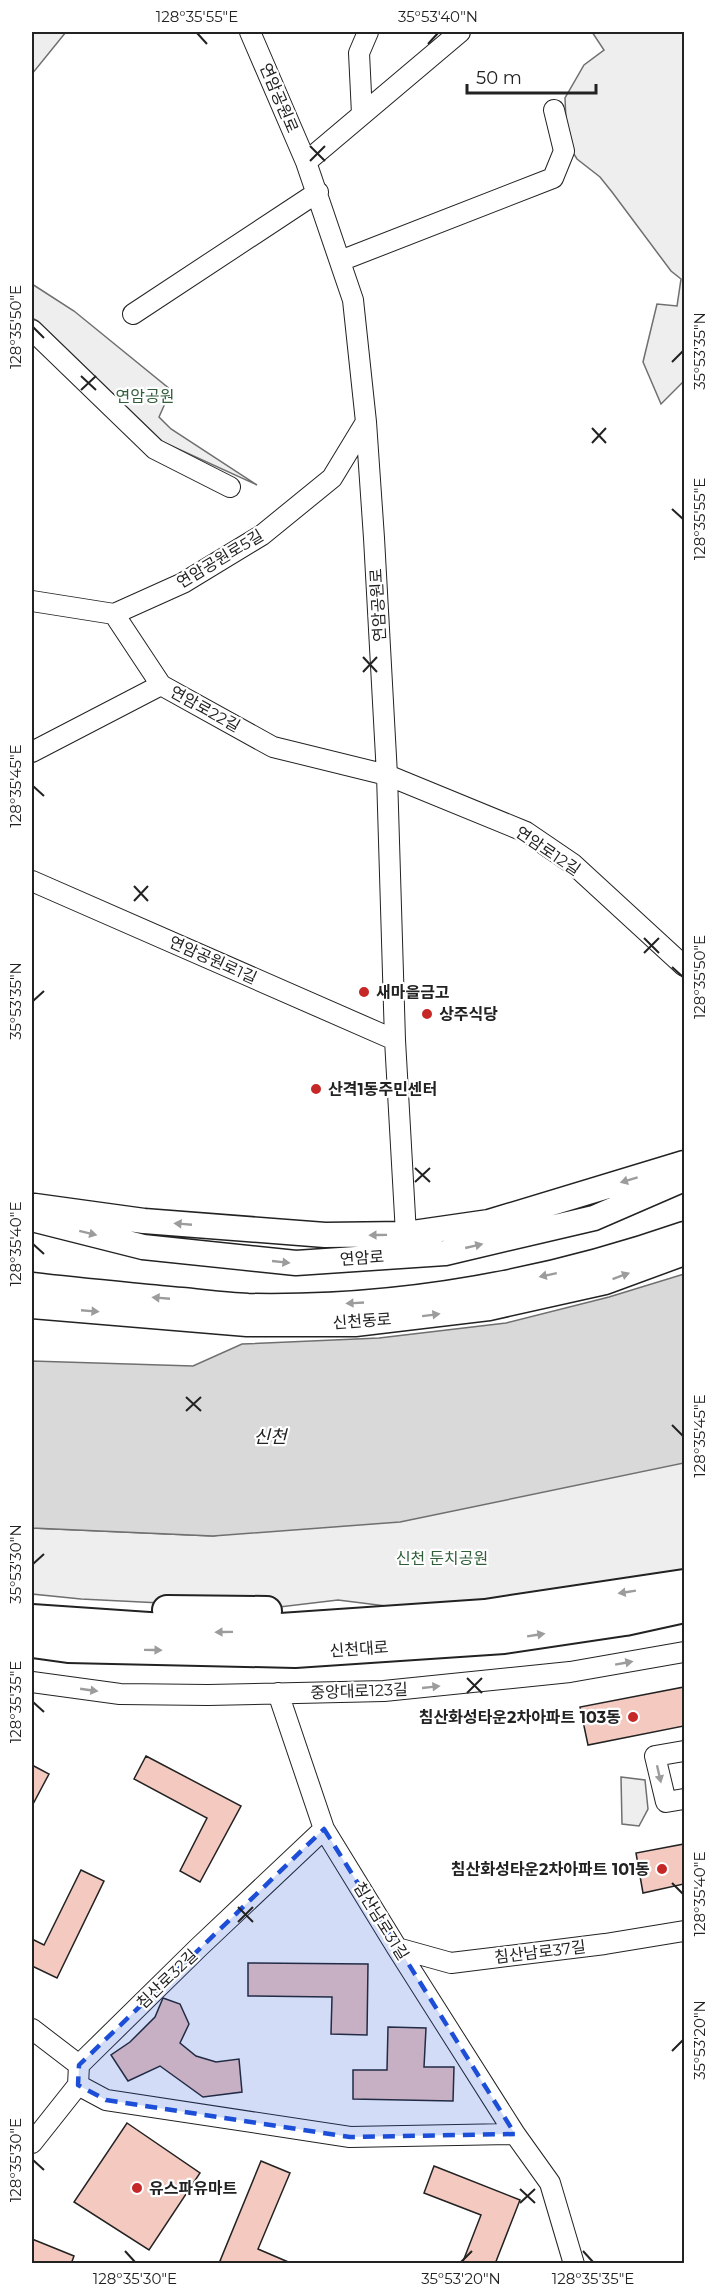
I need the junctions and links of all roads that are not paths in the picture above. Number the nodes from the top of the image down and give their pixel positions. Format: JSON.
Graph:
{"nodes":[{"id":1,"x":250,"y":32,"type":"edge"},
{"id":2,"x":368,"y":32,"type":"edge"},
{"id":3,"x":460,"y":32,"type":"edge"},
{"id":4,"x":554,"y":110,"type":"dead end"},
{"id":5,"x":362,"y":114,"type":"junction"},
{"id":6,"x":306,"y":162,"type":"junction"},
{"id":7,"x":318,"y":192,"type":"junction"},
{"id":8,"x":340,"y":261,"type":"junction"},
{"id":9,"x":133,"y":314,"type":"dead end"},
{"id":10,"x":32,"y":330,"type":"edge"},
{"id":11,"x":366,"y":422,"type":"junction"},
{"id":12,"x":230,"y":487,"type":"dead end"},
{"id":13,"x":32,"y":601,"type":"edge"},
{"id":14,"x":114,"y":615,"type":"junction"},
{"id":15,"x":161,"y":685,"type":"junction"},
{"id":16,"x":32,"y":752,"type":"edge"},
{"id":17,"x":387,"y":775,"type":"junction"},
{"id":18,"x":32,"y":881,"type":"edge"},
{"id":19,"x":684,"y":966,"type":"edge"},
{"id":20,"x":395,"y":1040,"type":"junction"},
{"id":21,"x":684,"y":1163,"type":"edge"},
{"id":22,"x":684,"y":1179,"type":"edge"},
{"id":23,"x":32,"y":1206,"type":"edge"},
{"id":24,"x":32,"y":1219,"type":"edge"},
{"id":25,"x":406,"y":1234,"type":"junction"},
{"id":26,"x":684,"y":1234,"type":"edge"},
{"id":27,"x":684,"y":1253,"type":"edge"},
{"id":28,"x":32,"y":1285,"type":"edge"},
{"id":29,"x":32,"y":1306,"type":"edge"},
{"id":30,"x":684,"y":1584,"type":"edge"},
{"id":31,"x":32,"y":1603,"type":"edge"},
{"id":32,"x":684,"y":1608,"type":"edge"},
{"id":33,"x":485,"y":1614,"type":"junction"},
{"id":34,"x":32,"y":1619,"type":"edge"},
{"id":35,"x":504,"y":1639,"type":"junction"},
{"id":36,"x":32,"y":1643,"type":"edge"},
{"id":37,"x":684,"y":1652,"type":"edge"},
{"id":38,"x":32,"y":1662,"type":"edge"},
{"id":39,"x":32,"y":1682,"type":"edge"},
{"id":40,"x":278,"y":1693,"type":"junction"},
{"id":41,"x":684,"y":1751,"type":"edge"},
{"id":42,"x":684,"y":1799,"type":"edge"},
{"id":43,"x":324,"y":1829,"type":"junction"},
{"id":44,"x":684,"y":1930,"type":"edge"},
{"id":45,"x":397,"y":1948,"type":"junction"},
{"id":46,"x":32,"y":2029,"type":"edge"},
{"id":47,"x":79,"y":2075,"type":"junction"},
{"id":48,"x":515,"y":2134,"type":"junction"},
{"id":49,"x":32,"y":2143,"type":"edge"},
{"id":50,"x":574,"y":2264,"type":"edge"}],
"edges":[{"from":1,"to":6,"type":"street","name":"연암공원로"},
{"from":2,"to":5,"type":"street"},
{"from":3,"to":5,"type":"street"},
{"from":4,"to":8,"type":"street"},
{"from":5,"to":6,"type":"street"},
{"from":6,"to":7,"type":"street","name":"연암공원로"},
{"from":7,"to":8,"type":"street","name":"연암공원로"},
{"from":7,"to":9,"type":"street"},
{"from":8,"to":11,"type":"street","name":"연암공원로"},
{"from":10,"to":12,"type":"street"},
{"from":11,"to":14,"type":"street","name":"연암공원로5길"},
{"from":11,"to":17,"type":"street","name":"연암공원로"},
{"from":13,"to":14,"type":"street"},
{"from":14,"to":15,"type":"street"},
{"from":15,"to":16,"type":"street","name":"연암로22길"},
{"from":15,"to":17,"type":"street","name":"연암로22길"},
{"from":17,"to":19,"type":"street","name":"연암로12길"},
{"from":17,"to":20,"type":"street","name":"연암공원로"},
{"from":18,"to":20,"type":"street","name":"연암공원로1길"},
{"from":20,"to":25,"type":"street","name":"연암공원로"},
{"from":21,"to":25,"type":"main road","name":"연암로","one_way":true},
{"from":24,"to":22,"type":"main road","name":"연암로","one_way":true},
{"from":25,"to":23,"type":"main road","name":"연암로","one_way":true},
{"from":26,"to":28,"type":"main road","name":"신천동로","one_way":true},
{"from":29,"to":27,"type":"main road","name":"신천동로","one_way":true},
{"from":30,"to":33,"type":"highway","name":"신천대로","one_way":true},
{"from":31,"to":33,"type":"highway"},
{"from":35,"to":32,"type":"highway","name":"신천대로","one_way":true},
{"from":33,"to":34,"type":"highway","name":"신천대로","one_way":true},
{"from":36,"to":35,"type":"highway","name":"신천대로","one_way":true},
{"from":35,"to":38,"type":"highway"},
{"from":40,"to":37,"type":"street","name":"중앙대로123길","one_way":true},
{"from":39,"to":40,"type":"street","name":"중앙대로123길","one_way":true},
{"from":40,"to":43,"type":"street","name":"침산남로31길"},
{"from":41,"to":42,"type":"street","one_way":true},
{"from":43,"to":45,"type":"street","name":"침산남로31길"},
{"from":43,"to":47,"type":"street","name":"침산로32길"},
{"from":44,"to":45,"type":"street","name":"침산남로37길"},
{"from":45,"to":48,"type":"street","name":"침산남로31길"},
{"from":46,"to":47,"type":"street"},
{"from":47,"to":48,"type":"street"},
{"from":47,"to":49,"type":"street","name":"침산로32길"},
{"from":48,"to":50,"type":"street","name":"침산남로31길"}]}
